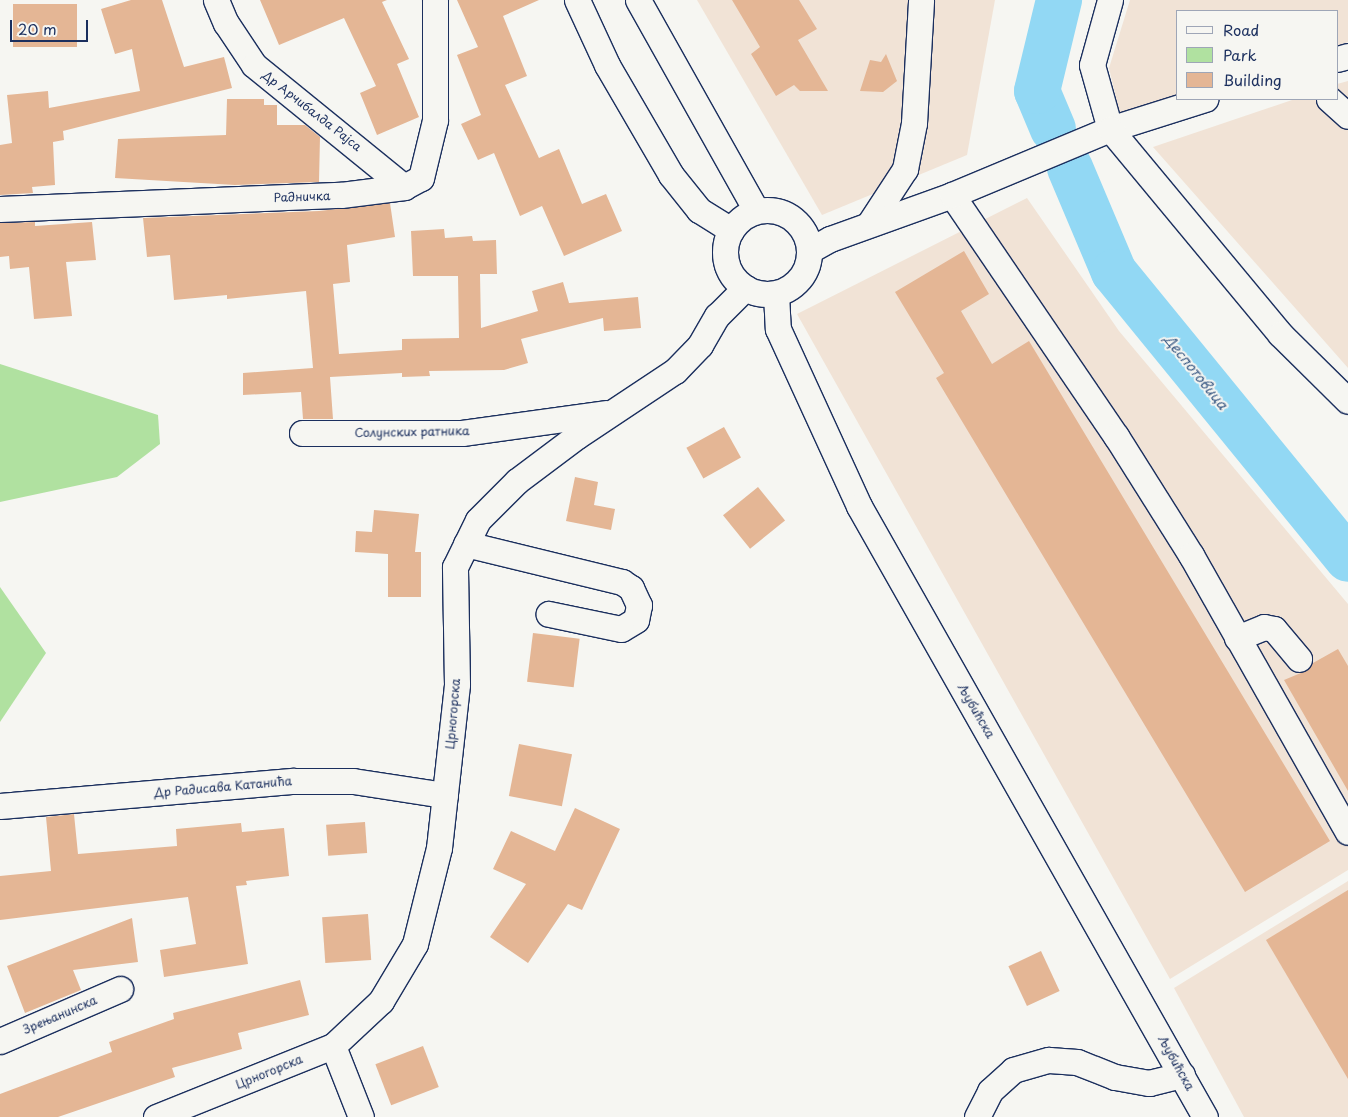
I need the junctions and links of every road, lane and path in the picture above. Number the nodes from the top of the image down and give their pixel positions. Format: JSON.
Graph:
{"nodes":[{"id":1,"x":216,"y":0,"type":"edge"},
{"id":2,"x":435,"y":0,"type":"edge"},
{"id":3,"x":577,"y":0,"type":"edge"},
{"id":4,"x":638,"y":0,"type":"edge"},
{"id":5,"x":921,"y":0,"type":"edge"},
{"id":6,"x":1110,"y":0,"type":"edge"},
{"id":7,"x":1201,"y":100,"type":"edge"},
{"id":8,"x":1330,"y":100,"type":"edge"},
{"id":9,"x":1348,"y":116,"type":"edge"},
{"id":10,"x":1110,"y":128,"type":"junction"},
{"id":11,"x":404,"y":187,"type":"junction"},
{"id":12,"x":952,"y":195,"type":"junction"},
{"id":13,"x":0,"y":209,"type":"edge"},
{"id":14,"x":756,"y":210,"type":"junction"},
{"id":15,"x":869,"y":224,"type":"junction"},
{"id":16,"x":731,"y":230,"type":"junction"},
{"id":17,"x":810,"y":250,"type":"junction"},
{"id":18,"x":745,"y":288,"type":"junction"},
{"id":19,"x":776,"y":294,"type":"junction"},
{"id":20,"x":1348,"y":401,"type":"edge"},
{"id":21,"x":611,"y":412,"type":"junction"},
{"id":22,"x":302,"y":433,"type":"dead end"},
{"id":23,"x":466,"y":544,"type":"junction"},
{"id":24,"x":549,"y":614,"type":"dead end"},
{"id":25,"x":1237,"y":638,"type":"junction"},
{"id":26,"x":1299,"y":659,"type":"dead end"},
{"id":27,"x":445,"y":796,"type":"junction"},
{"id":28,"x":0,"y":806,"type":"edge"},
{"id":29,"x":1348,"y":832,"type":"edge"},
{"id":30,"x":120,"y":989,"type":"dead end"},
{"id":31,"x":0,"y":1041,"type":"edge"},
{"id":32,"x":334,"y":1046,"type":"junction"},
{"id":33,"x":1182,"y":1075,"type":"junction"},
{"id":34,"x":156,"y":1117,"type":"edge"},
{"id":35,"x":361,"y":1117,"type":"edge"},
{"id":36,"x":977,"y":1117,"type":"edge"},
{"id":37,"x":1205,"y":1117,"type":"edge"}],
"edges":[{"from":1,"to":11,"type":"street","name":"Др Арчибалда Рајса"},
{"from":2,"to":11,"type":"street"},
{"from":3,"to":16,"type":"street"},
{"from":4,"to":14,"type":"street"},
{"from":5,"to":15,"type":"street"},
{"from":6,"to":10,"type":"street"},
{"from":7,"to":10,"type":"street"},
{"from":8,"to":9,"type":"street"},
{"from":10,"to":12,"type":"street"},
{"from":10,"to":20,"type":"street"},
{"from":11,"to":13,"type":"street","name":"Радничка"},
{"from":12,"to":15,"type":"street"},
{"from":12,"to":25,"type":"street"},
{"from":14,"to":16,"type":"street"},
{"from":14,"to":17,"type":"street"},
{"from":15,"to":17,"type":"street"},
{"from":16,"to":18,"type":"street"},
{"from":17,"to":19,"type":"street"},
{"from":18,"to":19,"type":"street"},
{"from":18,"to":21,"type":"street","name":"Црногорска"},
{"from":19,"to":33,"type":"street","name":"Љубићска"},
{"from":21,"to":22,"type":"street","name":"Солунских ратника"},
{"from":21,"to":23,"type":"street","name":"Црногорска"},
{"from":23,"to":24,"type":"street"},
{"from":23,"to":27,"type":"street","name":"Црногорска"},
{"from":25,"to":26,"type":"street"},
{"from":25,"to":29,"type":"street"},
{"from":27,"to":28,"type":"street","name":"Др Радисава Катанића"},
{"from":27,"to":32,"type":"street","name":"Црногорска"},
{"from":30,"to":31,"type":"street","name":"Зрењанинска"},
{"from":32,"to":34,"type":"street","name":"Црногорска"},
{"from":32,"to":35,"type":"street"},
{"from":33,"to":36,"type":"street"},
{"from":33,"to":37,"type":"street","name":"Љубићска"}]}
